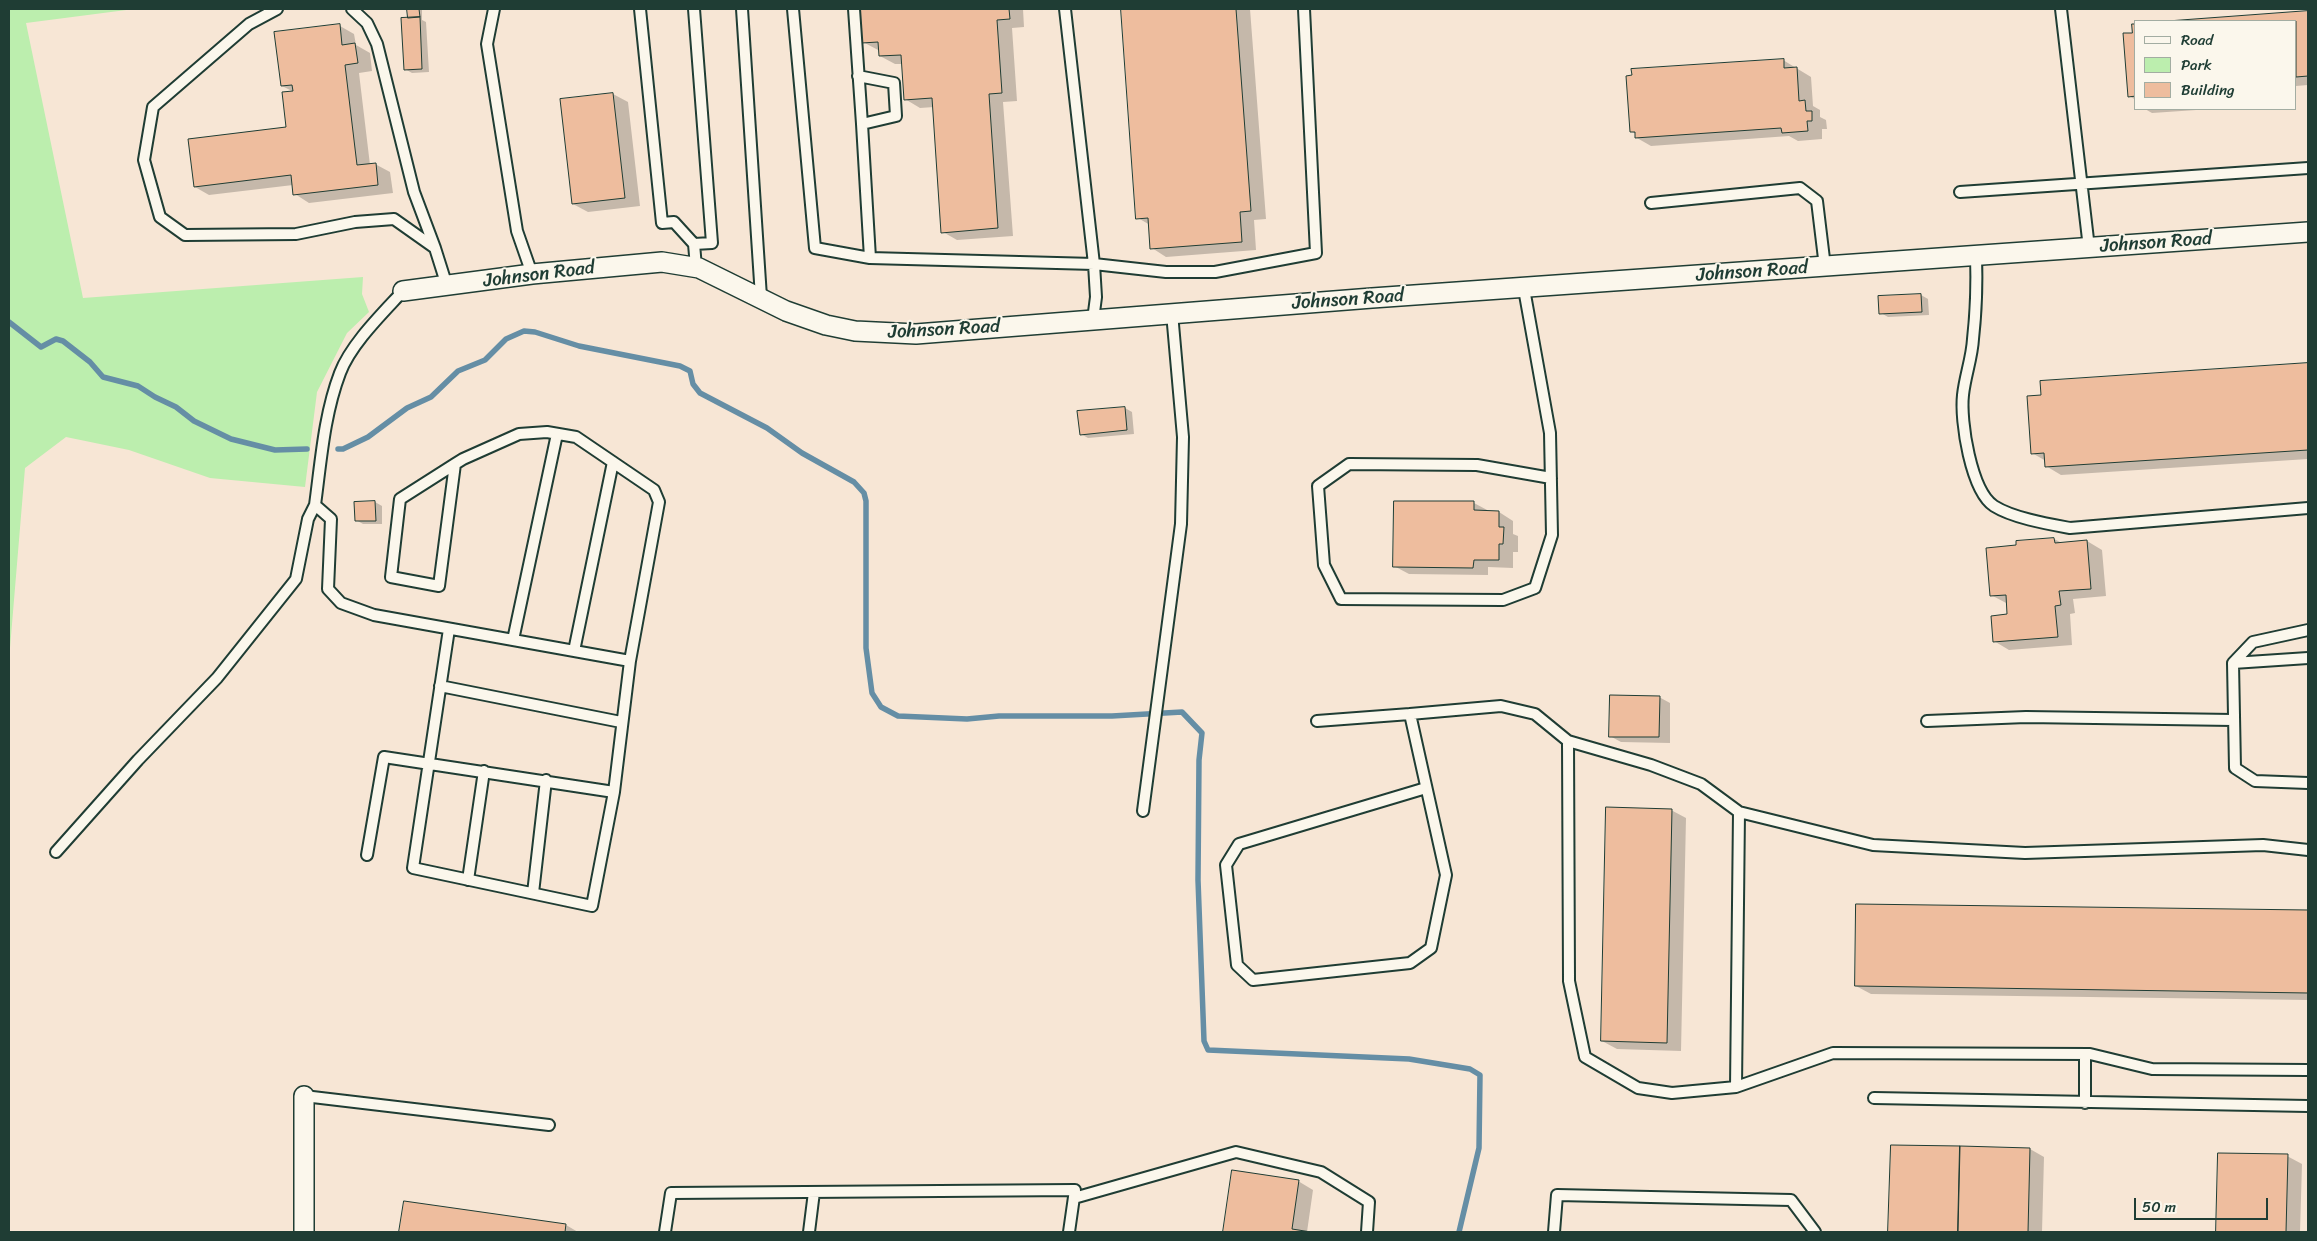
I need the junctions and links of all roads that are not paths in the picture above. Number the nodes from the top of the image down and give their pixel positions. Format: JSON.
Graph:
{"nodes":[{"id":1,"x":277,"y":9,"type":"edge"},
{"id":2,"x":352,"y":9,"type":"edge"},
{"id":3,"x":494,"y":9,"type":"edge"},
{"id":4,"x":640,"y":9,"type":"edge"},
{"id":5,"x":694,"y":9,"type":"edge"},
{"id":6,"x":742,"y":9,"type":"edge"},
{"id":7,"x":793,"y":9,"type":"edge"},
{"id":8,"x":854,"y":9,"type":"edge"},
{"id":9,"x":1065,"y":9,"type":"edge"},
{"id":10,"x":1304,"y":9,"type":"edge"},
{"id":11,"x":2061,"y":9,"type":"edge"},
{"id":12,"x":858,"y":76,"type":"junction"},
{"id":13,"x":862,"y":124,"type":"junction"},
{"id":14,"x":2308,"y":168,"type":"edge"},
{"id":15,"x":2081,"y":182,"type":"junction"},
{"id":16,"x":1960,"y":192,"type":"dead end"},
{"id":17,"x":1651,"y":203,"type":"dead end"},
{"id":18,"x":2308,"y":232,"type":"edge"},
{"id":19,"x":694,"y":244,"type":"junction"},
{"id":20,"x":435,"y":248,"type":"junction"},
{"id":21,"x":2089,"y":248,"type":"junction"},
{"id":22,"x":1976,"y":256,"type":"junction"},
{"id":23,"x":870,"y":258,"type":"junction"},
{"id":24,"x":1094,"y":264,"type":"junction"},
{"id":25,"x":696,"y":267,"type":"junction"},
{"id":26,"x":1824,"y":267,"type":"junction"},
{"id":27,"x":532,"y":274,"type":"junction"},
{"id":28,"x":447,"y":286,"type":"junction"},
{"id":29,"x":1524,"y":288,"type":"junction"},
{"id":30,"x":403,"y":291,"type":"joint"},
{"id":31,"x":761,"y":297,"type":"junction"},
{"id":32,"x":1172,"y":313,"type":"junction"},
{"id":33,"x":1093,"y":320,"type":"junction"},
{"id":34,"x":557,"y":434,"type":"junction"},
{"id":35,"x":613,"y":462,"type":"junction"},
{"id":36,"x":455,"y":464,"type":"junction"},
{"id":37,"x":1551,"y":478,"type":"junction"},
{"id":38,"x":315,"y":505,"type":"junction"},
{"id":39,"x":2308,"y":508,"type":"edge"},
{"id":40,"x":449,"y":628,"type":"junction"},
{"id":41,"x":2308,"y":630,"type":"edge"},
{"id":42,"x":513,"y":640,"type":"junction"},
{"id":43,"x":574,"y":651,"type":"junction"},
{"id":44,"x":2308,"y":658,"type":"edge"},
{"id":45,"x":630,"y":661,"type":"junction"},
{"id":46,"x":2233,"y":663,"type":"junction"},
{"id":47,"x":440,"y":686,"type":"junction"},
{"id":48,"x":1410,"y":714,"type":"junction"},
{"id":49,"x":2233,"y":720,"type":"junction"},
{"id":50,"x":1317,"y":721,"type":"dead end"},
{"id":51,"x":1927,"y":721,"type":"dead end"},
{"id":52,"x":621,"y":722,"type":"junction"},
{"id":53,"x":1568,"y":741,"type":"junction"},
{"id":54,"x":429,"y":763,"type":"junction"},
{"id":55,"x":484,"y":771,"type":"junction"},
{"id":56,"x":546,"y":780,"type":"junction"},
{"id":57,"x":2308,"y":783,"type":"edge"},
{"id":58,"x":1426,"y":788,"type":"junction"},
{"id":59,"x":614,"y":792,"type":"junction"},
{"id":60,"x":1143,"y":810,"type":"dead end"},
{"id":61,"x":1739,"y":812,"type":"junction"},
{"id":62,"x":2308,"y":850,"type":"edge"},
{"id":63,"x":56,"y":852,"type":"dead end"},
{"id":64,"x":367,"y":854,"type":"dead end"},
{"id":65,"x":468,"y":880,"type":"junction"},
{"id":66,"x":533,"y":893,"type":"junction"},
{"id":67,"x":2084,"y":1054,"type":"junction"},
{"id":68,"x":2308,"y":1070,"type":"edge"},
{"id":69,"x":1736,"y":1087,"type":"junction"},
{"id":70,"x":304,"y":1096,"type":"joint"},
{"id":71,"x":1874,"y":1098,"type":"dead end"},
{"id":72,"x":2085,"y":1103,"type":"junction"},
{"id":73,"x":2308,"y":1106,"type":"edge"},
{"id":74,"x":549,"y":1125,"type":"dead end"},
{"id":75,"x":814,"y":1192,"type":"junction"},
{"id":76,"x":1074,"y":1198,"type":"junction"},
{"id":77,"x":304,"y":1232,"type":"edge"},
{"id":78,"x":665,"y":1232,"type":"edge"},
{"id":79,"x":809,"y":1232,"type":"edge"},
{"id":80,"x":1069,"y":1232,"type":"edge"},
{"id":81,"x":1367,"y":1232,"type":"edge"},
{"id":82,"x":1554,"y":1232,"type":"edge"},
{"id":83,"x":1815,"y":1232,"type":"edge"}],
"edges":[{"from":1,"to":20,"type":"lane"},
{"from":2,"to":20,"type":"lane"},
{"from":3,"to":27,"type":"lane"},
{"from":4,"to":19,"type":"lane"},
{"from":5,"to":19,"type":"lane"},
{"from":6,"to":31,"type":"lane"},
{"from":7,"to":23,"type":"lane"},
{"from":8,"to":12,"type":"lane"},
{"from":9,"to":24,"type":"lane"},
{"from":10,"to":24,"type":"lane"},
{"from":11,"to":15,"type":"lane"},
{"from":12,"to":13,"type":"lane"},
{"from":12,"to":13,"type":"lane"},
{"from":13,"to":23,"type":"lane"},
{"from":14,"to":15,"type":"lane"},
{"from":15,"to":16,"type":"lane"},
{"from":15,"to":21,"type":"lane"},
{"from":17,"to":26,"type":"lane"},
{"from":18,"to":21,"type":"street","name":"Johnson Road"},
{"from":19,"to":25,"type":"lane"},
{"from":20,"to":28,"type":"lane"},
{"from":21,"to":22,"type":"street","name":"Johnson Road"},
{"from":22,"to":26,"type":"street","name":"Johnson Road"},
{"from":22,"to":39,"type":"lane"},
{"from":23,"to":24,"type":"lane"},
{"from":24,"to":33,"type":"lane"},
{"from":25,"to":27,"type":"street","name":"Johnson Road"},
{"from":25,"to":31,"type":"street","name":"Johnson Road"},
{"from":26,"to":29,"type":"street","name":"Johnson Road"},
{"from":27,"to":28,"type":"street","name":"Johnson Road"},
{"from":28,"to":30,"type":"street","name":"Johnson Road"},
{"from":29,"to":32,"type":"street","name":"Johnson Road"},
{"from":29,"to":37,"type":"lane"},
{"from":30,"to":38,"type":"lane"},
{"from":31,"to":33,"type":"street","name":"Johnson Road"},
{"from":32,"to":33,"type":"street","name":"Johnson Road"},
{"from":32,"to":60,"type":"lane"},
{"from":34,"to":35,"type":"lane"},
{"from":34,"to":36,"type":"lane"},
{"from":34,"to":42,"type":"lane"},
{"from":35,"to":43,"type":"lane"},
{"from":35,"to":45,"type":"lane"},
{"from":36,"to":36,"type":"lane"},
{"from":37,"to":37,"type":"lane"},
{"from":38,"to":40,"type":"lane"},
{"from":38,"to":63,"type":"lane"},
{"from":40,"to":42,"type":"lane"},
{"from":40,"to":47,"type":"lane"},
{"from":41,"to":46,"type":"lane"},
{"from":42,"to":43,"type":"lane"},
{"from":43,"to":45,"type":"lane"},
{"from":44,"to":46,"type":"lane"},
{"from":45,"to":52,"type":"lane"},
{"from":46,"to":49,"type":"lane"},
{"from":47,"to":52,"type":"lane"},
{"from":47,"to":54,"type":"lane"},
{"from":48,"to":50,"type":"lane"},
{"from":48,"to":53,"type":"lane"},
{"from":48,"to":58,"type":"lane"},
{"from":49,"to":51,"type":"lane"},
{"from":49,"to":57,"type":"lane"},
{"from":52,"to":59,"type":"lane"},
{"from":53,"to":61,"type":"lane"},
{"from":53,"to":69,"type":"lane"},
{"from":54,"to":55,"type":"lane"},
{"from":54,"to":64,"type":"lane"},
{"from":54,"to":65,"type":"lane"},
{"from":55,"to":56,"type":"lane"},
{"from":55,"to":65,"type":"lane"},
{"from":56,"to":59,"type":"lane"},
{"from":56,"to":66,"type":"lane"},
{"from":58,"to":58,"type":"lane"},
{"from":59,"to":66,"type":"lane"},
{"from":61,"to":62,"type":"lane"},
{"from":61,"to":69,"type":"lane"},
{"from":65,"to":66,"type":"lane"},
{"from":67,"to":68,"type":"lane"},
{"from":67,"to":69,"type":"lane"},
{"from":67,"to":72,"type":"lane"},
{"from":70,"to":74,"type":"lane"},
{"from":70,"to":77,"type":"street"},
{"from":71,"to":72,"type":"lane"},
{"from":72,"to":73,"type":"lane"},
{"from":75,"to":76,"type":"lane"},
{"from":75,"to":78,"type":"lane"},
{"from":75,"to":79,"type":"lane"},
{"from":76,"to":80,"type":"lane"},
{"from":76,"to":81,"type":"lane"},
{"from":82,"to":83,"type":"lane"}]}
